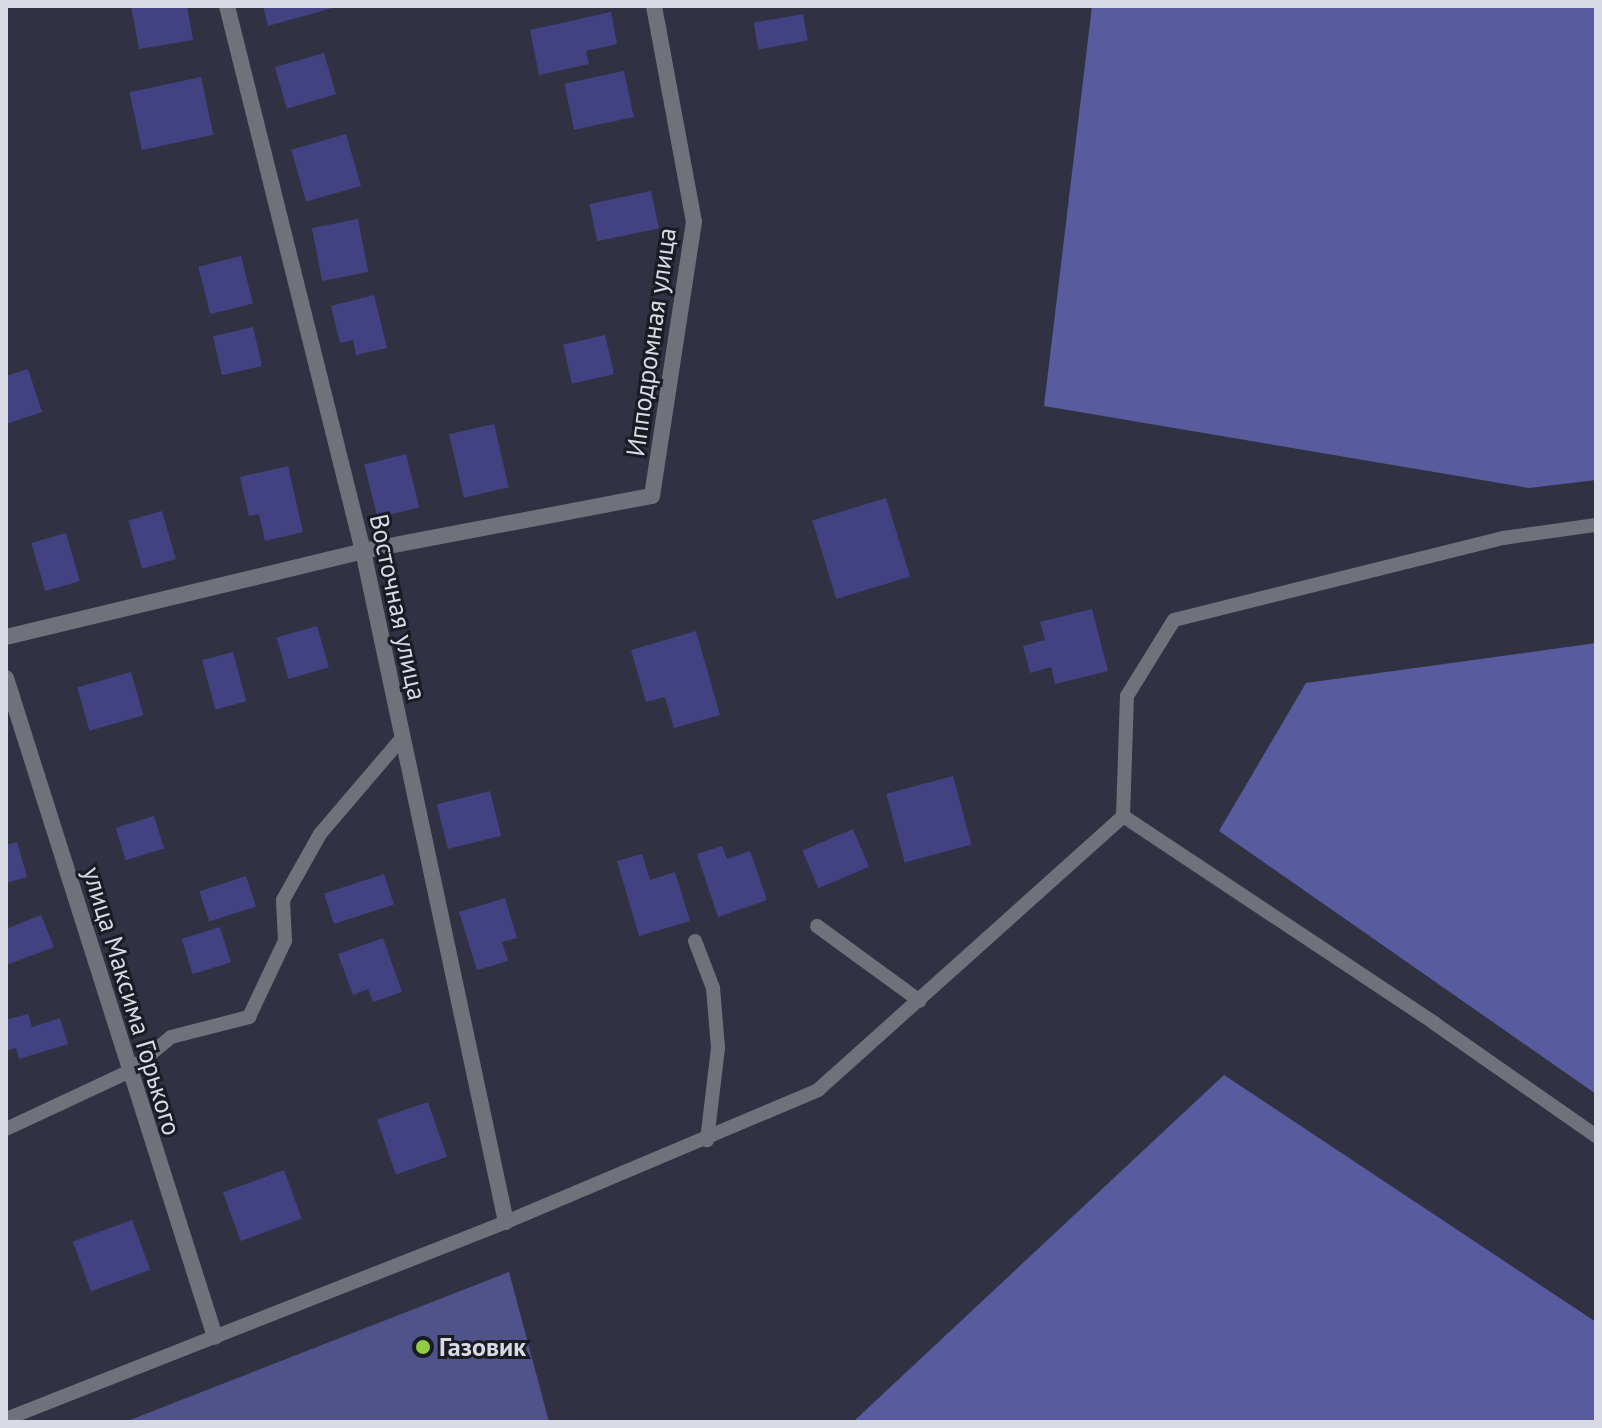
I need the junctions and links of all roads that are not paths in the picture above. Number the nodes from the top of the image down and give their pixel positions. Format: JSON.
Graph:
{"nodes":[{"id":1,"x":227,"y":6,"type":"edge"},
{"id":2,"x":654,"y":6,"type":"edge"},
{"id":3,"x":1596,"y":525,"type":"edge"},
{"id":4,"x":363,"y":551,"type":"junction"},
{"id":5,"x":6,"y":637,"type":"edge"},
{"id":6,"x":6,"y":678,"type":"edge"},
{"id":7,"x":401,"y":739,"type":"junction"},
{"id":8,"x":1123,"y":816,"type":"junction"},
{"id":9,"x":817,"y":926,"type":"dead end"},
{"id":10,"x":695,"y":941,"type":"dead end"},
{"id":11,"x":920,"y":1001,"type":"junction"},
{"id":12,"x":128,"y":1072,"type":"junction"},
{"id":13,"x":6,"y":1129,"type":"edge"},
{"id":14,"x":1596,"y":1136,"type":"edge"},
{"id":15,"x":707,"y":1140,"type":"junction"},
{"id":16,"x":506,"y":1222,"type":"junction"},
{"id":17,"x":215,"y":1337,"type":"junction"},
{"id":18,"x":6,"y":1419,"type":"edge"}],
"edges":[{"from":1,"to":4,"type":"street","name":"Восточная улица"},
{"from":2,"to":4,"type":"street","name":"Ипподромная улица"},
{"from":3,"to":8,"type":"lane"},
{"from":4,"to":5,"type":"street"},
{"from":4,"to":7,"type":"street","name":"Восточная улица"},
{"from":6,"to":12,"type":"street","name":"улица Максима Горького"},
{"from":7,"to":12,"type":"lane"},
{"from":7,"to":16,"type":"street","name":"Восточная улица"},
{"from":8,"to":11,"type":"lane"},
{"from":8,"to":14,"type":"lane"},
{"from":9,"to":11,"type":"lane"},
{"from":10,"to":15,"type":"lane"},
{"from":11,"to":15,"type":"lane"},
{"from":12,"to":13,"type":"lane"},
{"from":12,"to":17,"type":"street","name":"улица Максима Горького"},
{"from":15,"to":16,"type":"lane"},
{"from":16,"to":17,"type":"lane"},
{"from":17,"to":18,"type":"lane"}]}
